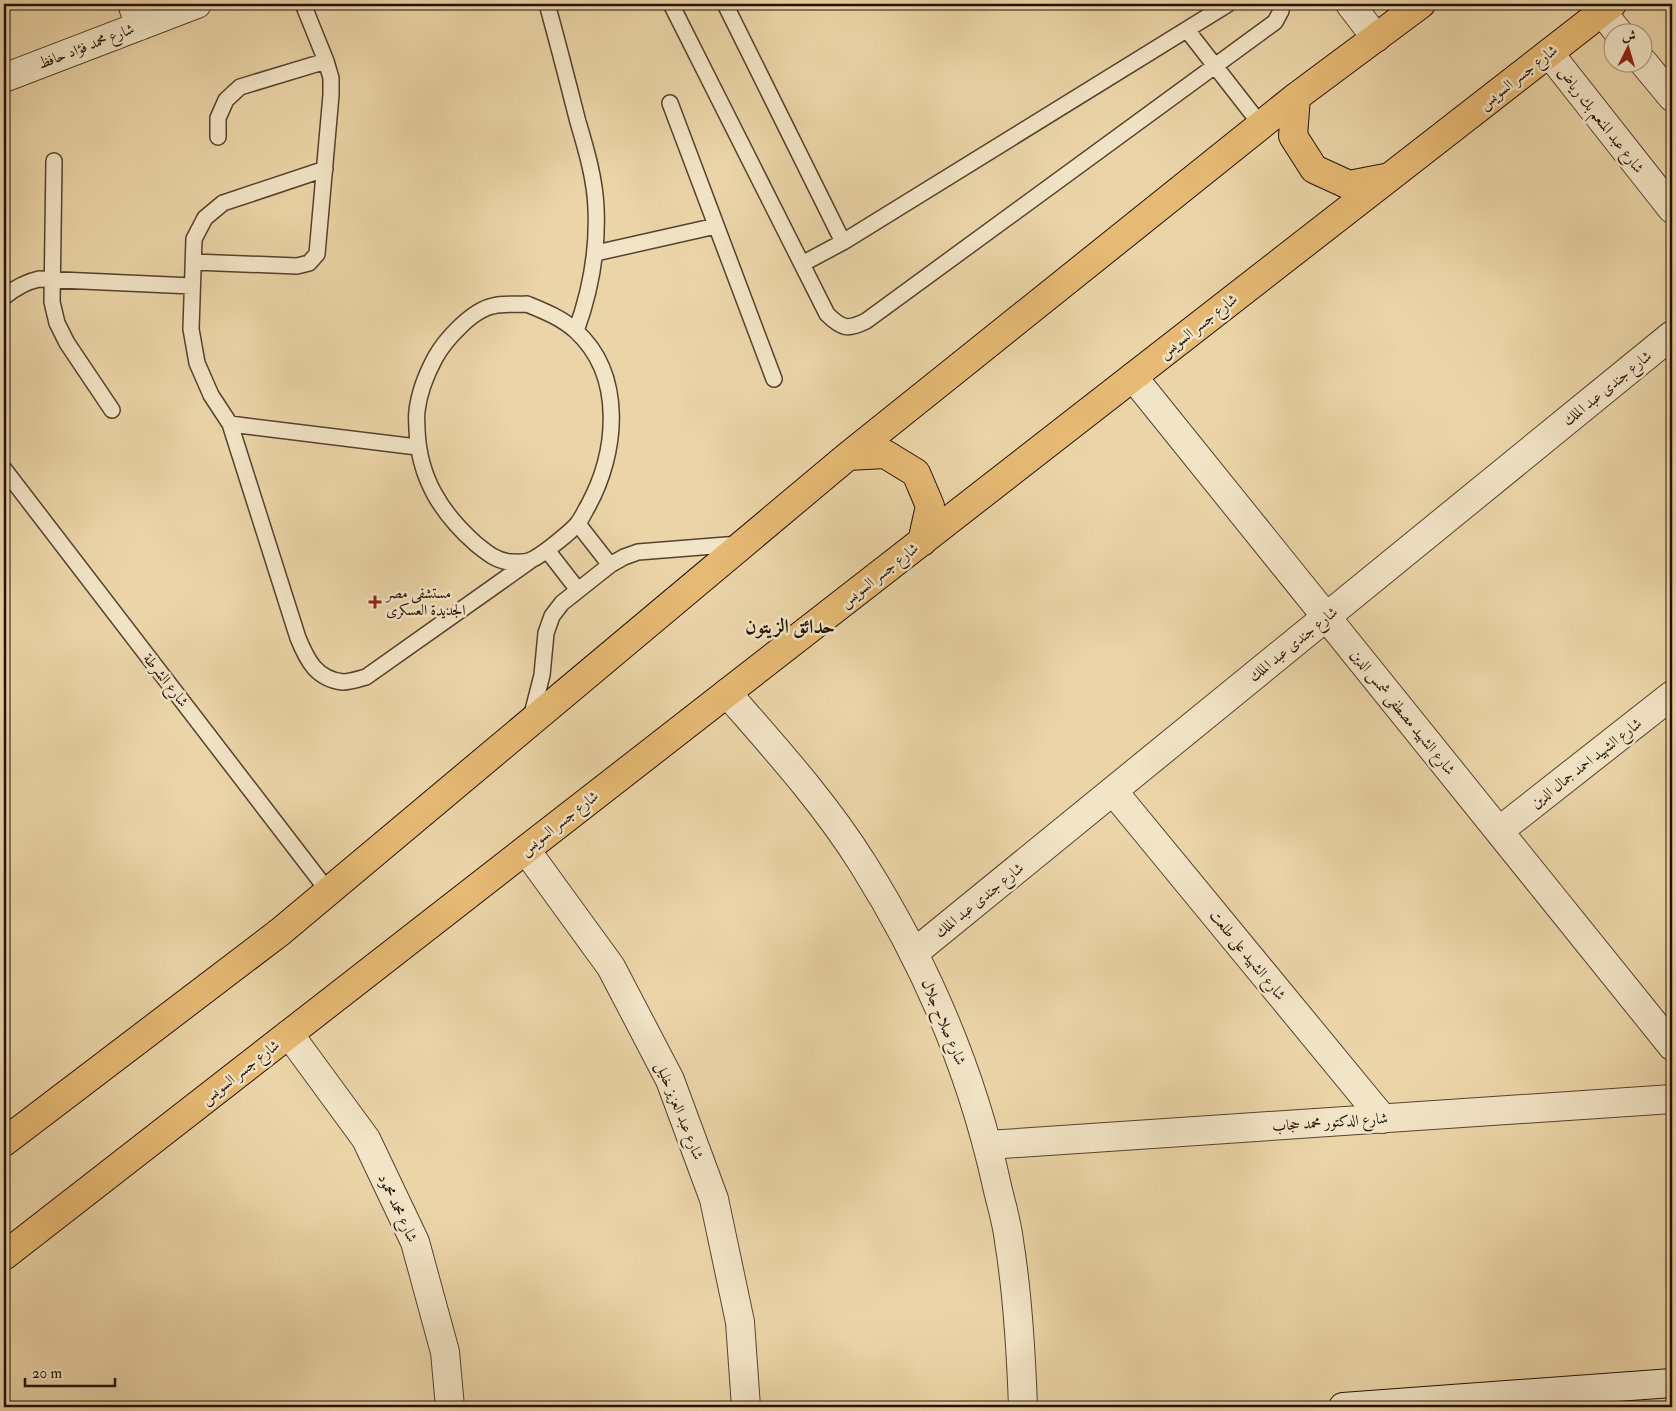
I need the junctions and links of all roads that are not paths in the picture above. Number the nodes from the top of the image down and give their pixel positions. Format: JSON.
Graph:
{"nodes":[{"id":1,"x":197,"y":4,"type":"edge"},
{"id":2,"x":303,"y":4,"type":"edge"},
{"id":3,"x":548,"y":4,"type":"edge"},
{"id":4,"x":671,"y":4,"type":"edge"},
{"id":5,"x":725,"y":4,"type":"edge"},
{"id":6,"x":1228,"y":4,"type":"edge"},
{"id":7,"x":1282,"y":4,"type":"edge"},
{"id":8,"x":1350,"y":4,"type":"edge"},
{"id":9,"x":1421,"y":4,"type":"edge"},
{"id":10,"x":1607,"y":8,"type":"edge"},
{"id":11,"x":136,"y":15,"type":"edge"},
{"id":12,"x":1613,"y":22,"type":"edge"},
{"id":13,"x":1187,"y":30,"type":"junction"},
{"id":14,"x":1376,"y":38,"type":"junction"},
{"id":15,"x":1548,"y":53,"type":"junction"},
{"id":16,"x":326,"y":61,"type":"junction"},
{"id":17,"x":1216,"y":66,"type":"junction"},
{"id":18,"x":1651,"y":72,"type":"edge"},
{"id":19,"x":4,"y":78,"type":"edge"},
{"id":20,"x":1296,"y":97,"type":"junction"},
{"id":21,"x":1672,"y":98,"type":"edge"},
{"id":22,"x":670,"y":103,"type":"dead end"},
{"id":23,"x":1261,"y":125,"type":"junction"},
{"id":24,"x":218,"y":137,"type":"dead end"},
{"id":25,"x":54,"y":161,"type":"dead end"},
{"id":26,"x":325,"y":169,"type":"junction"},
{"id":27,"x":1388,"y":177,"type":"junction"},
{"id":28,"x":1672,"y":209,"type":"edge"},
{"id":29,"x":716,"y":226,"type":"junction"},
{"id":30,"x":843,"y":242,"type":"junction"},
{"id":31,"x":596,"y":253,"type":"junction"},
{"id":32,"x":194,"y":262,"type":"junction"},
{"id":33,"x":802,"y":264,"type":"junction"},
{"id":34,"x":51,"y":279,"type":"junction"},
{"id":35,"x":192,"y":286,"type":"junction"},
{"id":36,"x":4,"y":297,"type":"edge"},
{"id":37,"x":576,"y":331,"type":"junction"},
{"id":38,"x":1672,"y":335,"type":"edge"},
{"id":39,"x":1133,"y":377,"type":"junction"},
{"id":40,"x":774,"y":379,"type":"dead end"},
{"id":41,"x":112,"y":410,"type":"dead end"},
{"id":42,"x":230,"y":424,"type":"junction"},
{"id":43,"x":418,"y":447,"type":"junction"},
{"id":44,"x":848,"y":456,"type":"junction"},
{"id":45,"x":4,"y":470,"type":"edge"},
{"id":46,"x":578,"y":524,"type":"junction"},
{"id":47,"x":922,"y":542,"type":"junction"},
{"id":48,"x":745,"y":543,"type":"junction"},
{"id":49,"x":547,"y":550,"type":"junction"},
{"id":50,"x":530,"y":561,"type":"junction"},
{"id":51,"x":610,"y":565,"type":"junction"},
{"id":52,"x":578,"y":590,"type":"junction"},
{"id":53,"x":1326,"y":617,"type":"junction"},
{"id":54,"x":727,"y":693,"type":"junction"},
{"id":55,"x":1672,"y":695,"type":"edge"},
{"id":56,"x":529,"y":724,"type":"junction"},
{"id":57,"x":1113,"y":790,"type":"junction"},
{"id":58,"x":1499,"y":831,"type":"junction"},
{"id":59,"x":526,"y":850,"type":"junction"},
{"id":60,"x":328,"y":891,"type":"junction"},
{"id":61,"x":914,"y":953,"type":"junction"},
{"id":62,"x":289,"y":1034,"type":"junction"},
{"id":63,"x":1672,"y":1046,"type":"edge"},
{"id":64,"x":1672,"y":1099,"type":"edge"},
{"id":65,"x":1383,"y":1119,"type":"junction"},
{"id":66,"x":4,"y":1142,"type":"edge"},
{"id":67,"x":988,"y":1145,"type":"junction"},
{"id":68,"x":4,"y":1256,"type":"edge"},
{"id":69,"x":1672,"y":1383,"type":"edge"},
{"id":70,"x":450,"y":1407,"type":"edge"},
{"id":71,"x":746,"y":1407,"type":"edge"},
{"id":72,"x":1023,"y":1407,"type":"edge"},
{"id":73,"x":1343,"y":1407,"type":"edge"}],
"edges":[{"from":1,"to":11,"type":"street","name":"شارع محمد فؤاد حافظ"},
{"from":2,"to":16,"type":"lane"},
{"from":3,"to":31,"type":"lane"},
{"from":4,"to":33,"type":"lane"},
{"from":5,"to":30,"type":"lane"},
{"from":6,"to":13,"type":"lane"},
{"from":7,"to":17,"type":"lane"},
{"from":8,"to":14,"type":"street"},
{"from":9,"to":14,"type":"main road"},
{"from":10,"to":12,"type":"street"},
{"from":10,"to":15,"type":"main road","name":"شارع جسر السويس"},
{"from":11,"to":19,"type":"street","name":"شارع محمد فؤاد حافظ"},
{"from":13,"to":17,"type":"lane"},
{"from":13,"to":30,"type":"lane"},
{"from":14,"to":20,"type":"main road"},
{"from":15,"to":27,"type":"main road","name":"شارع جسر السويس"},
{"from":15,"to":28,"type":"street","name":"شارع عبد المنعم بك رياض"},
{"from":16,"to":24,"type":"lane"},
{"from":16,"to":26,"type":"lane"},
{"from":17,"to":23,"type":"lane"},
{"from":17,"to":33,"type":"lane"},
{"from":18,"to":21,"type":"street"},
{"from":20,"to":23,"type":"main road"},
{"from":20,"to":27,"type":"main road"},
{"from":22,"to":29,"type":"lane"},
{"from":23,"to":44,"type":"main road"},
{"from":25,"to":34,"type":"lane"},
{"from":26,"to":32,"type":"lane"},
{"from":26,"to":32,"type":"lane"},
{"from":27,"to":39,"type":"main road","name":"شارع جسر السويس"},
{"from":29,"to":31,"type":"lane"},
{"from":29,"to":40,"type":"lane"},
{"from":30,"to":33,"type":"lane"},
{"from":31,"to":37,"type":"lane"},
{"from":32,"to":35,"type":"lane"},
{"from":34,"to":35,"type":"lane"},
{"from":34,"to":36,"type":"lane"},
{"from":34,"to":41,"type":"lane"},
{"from":35,"to":42,"type":"lane"},
{"from":37,"to":43,"type":"lane"},
{"from":37,"to":46,"type":"lane"},
{"from":38,"to":53,"type":"street","name":"شارع جندى عبد الملك"},
{"from":39,"to":47,"type":"main road","name":"شارع جسر السويس"},
{"from":39,"to":53,"type":"street","name":"شارع الشهيد مصطفى شمس الدين"},
{"from":42,"to":43,"type":"lane"},
{"from":42,"to":50,"type":"lane"},
{"from":43,"to":50,"type":"lane"},
{"from":44,"to":47,"type":"main road"},
{"from":44,"to":48,"type":"main road"},
{"from":45,"to":60,"type":"lane","name":"شارع الشرطة"},
{"from":46,"to":49,"type":"lane"},
{"from":46,"to":51,"type":"lane"},
{"from":47,"to":54,"type":"main road","name":"شارع جسر السويس"},
{"from":48,"to":51,"type":"lane"},
{"from":48,"to":56,"type":"main road"},
{"from":49,"to":50,"type":"lane"},
{"from":49,"to":52,"type":"lane"},
{"from":51,"to":52,"type":"lane"},
{"from":52,"to":56,"type":"lane"},
{"from":53,"to":57,"type":"street","name":"شارع جندى عبد الملك"},
{"from":53,"to":58,"type":"street","name":"شارع الشهيد مصطفى شمس الدين"},
{"from":54,"to":59,"type":"main road","name":"شارع جسر السويس"},
{"from":54,"to":61,"type":"street","name":"شارع صلاح جلال"},
{"from":55,"to":58,"type":"street","name":"شارع الشهيد احمد جمال الدين"},
{"from":56,"to":60,"type":"main road"},
{"from":57,"to":61,"type":"street","name":"شارع جندى عبد الملك"},
{"from":57,"to":65,"type":"street","name":"شارع الشهيد على طلعت"},
{"from":58,"to":63,"type":"street","name":"شارع الشهيد مصطفى شمس الدين"},
{"from":59,"to":62,"type":"main road","name":"شارع جسر السويس"},
{"from":59,"to":71,"type":"street","name":"شارع عبد العزيز خليل"},
{"from":60,"to":66,"type":"main road"},
{"from":61,"to":67,"type":"street","name":"شارع صلاح جلال"},
{"from":62,"to":68,"type":"main road","name":"شارع جسر السويس"},
{"from":62,"to":70,"type":"street","name":"شارع محمد محمود"},
{"from":64,"to":65,"type":"street","name":"شارع الدكتور محمد حجاب"},
{"from":65,"to":67,"type":"street","name":"شارع الدكتور محمد حجاب"},
{"from":67,"to":72,"type":"street","name":"شارع صلاح جلال"},
{"from":69,"to":73,"type":"street"}]}
